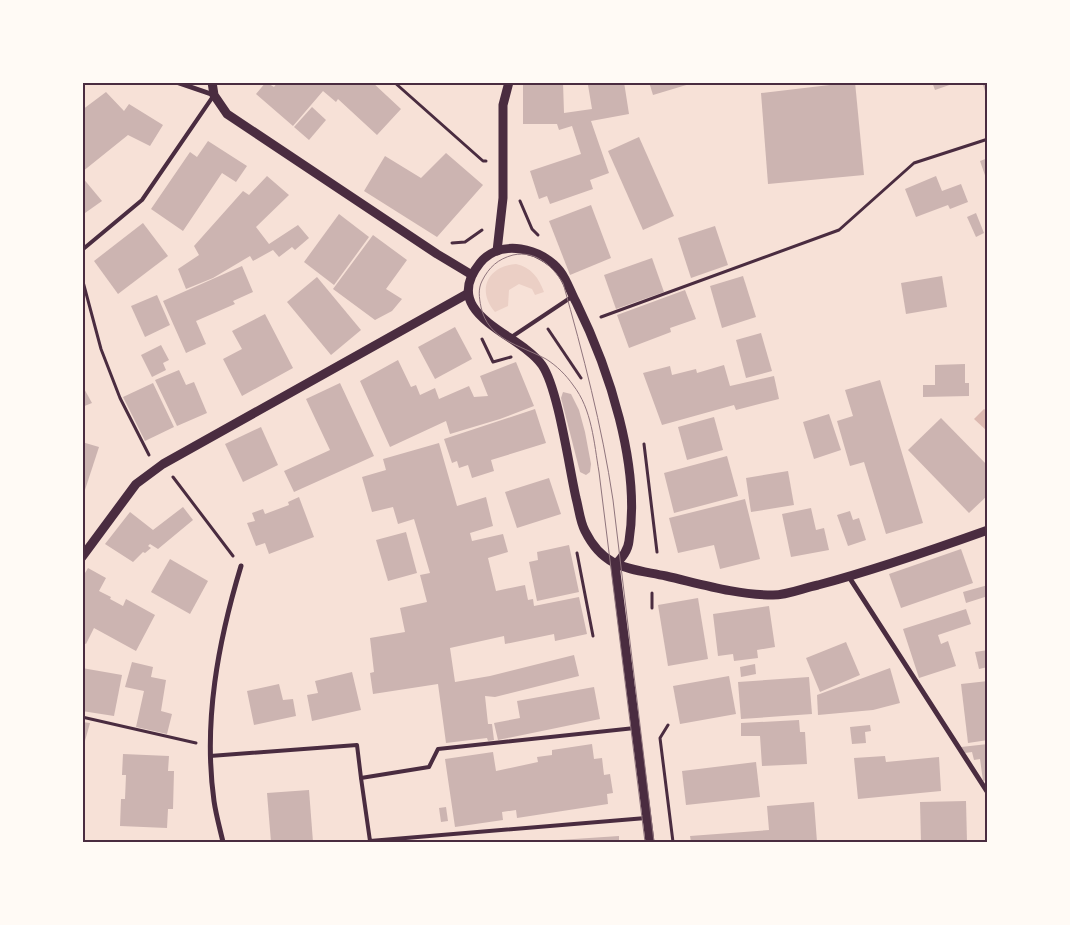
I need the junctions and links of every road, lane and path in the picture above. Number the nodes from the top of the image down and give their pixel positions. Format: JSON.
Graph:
{"nodes":[{"id":1,"x":176,"y":82,"type":"edge"},
{"id":2,"x":212,"y":82,"type":"edge"},
{"id":3,"x":394,"y":82,"type":"edge"},
{"id":4,"x":509,"y":82,"type":"edge"},
{"id":5,"x":214,"y":95,"type":"junction"},
{"id":6,"x":988,"y":139,"type":"edge"},
{"id":7,"x":502,"y":161,"type":"junction"},
{"id":8,"x":483,"y":229,"type":"dead end"},
{"id":9,"x":444,"y":243,"type":"dead end"},
{"id":10,"x":82,"y":250,"type":"edge"},
{"id":11,"x":497,"y":251,"type":"junction"},
{"id":12,"x":472,"y":275,"type":"junction"},
{"id":13,"x":82,"y":278,"type":"edge"},
{"id":14,"x":467,"y":294,"type":"junction"},
{"id":15,"x":573,"y":296,"type":"junction"},
{"id":16,"x":541,"y":318,"type":"junction"},
{"id":17,"x":593,"y":319,"type":"dead end"},
{"id":18,"x":481,"y":338,"type":"dead end"},
{"id":19,"x":509,"y":339,"type":"junction"},
{"id":20,"x":515,"y":356,"type":"dead end"},
{"id":21,"x":581,"y":378,"type":"dead end"},
{"id":22,"x":160,"y":466,"type":"junction"},
{"id":23,"x":988,"y":530,"type":"edge"},
{"id":24,"x":575,"y":545,"type":"dead end"},
{"id":25,"x":82,"y":557,"type":"edge"},
{"id":26,"x":615,"y":565,"type":"junction"},
{"id":27,"x":241,"y":566,"type":"joint"},
{"id":28,"x":849,"y":577,"type":"junction"},
{"id":29,"x":652,"y":592,"type":"dead end"},
{"id":30,"x":652,"y":608,"type":"dead end"},
{"id":31,"x":594,"y":636,"type":"dead end"},
{"id":32,"x":82,"y":717,"type":"edge"},
{"id":33,"x":668,"y":725,"type":"dead end"},
{"id":34,"x":635,"y":728,"type":"junction"},
{"id":35,"x":211,"y":747,"type":"junction"},
{"id":36,"x":210,"y":756,"type":"junction"},
{"id":37,"x":361,"y":778,"type":"junction"},
{"id":38,"x":988,"y":793,"type":"edge"},
{"id":39,"x":647,"y":818,"type":"junction"},
{"id":40,"x":223,"y":842,"type":"edge"},
{"id":41,"x":650,"y":842,"type":"edge"},
{"id":42,"x":673,"y":842,"type":"edge"}],
"edges":[{"from":1,"to":5,"type":"street"},
{"from":2,"to":5,"type":"street"},
{"from":3,"to":7,"type":"path"},
{"from":4,"to":7,"type":"street"},
{"from":5,"to":10,"type":"lane"},
{"from":5,"to":12,"type":"street"},
{"from":6,"to":17,"type":"path"},
{"from":7,"to":11,"type":"street"},
{"from":8,"to":9,"type":"path"},
{"from":11,"to":12,"type":"street"},
{"from":11,"to":15,"type":"street"},
{"from":12,"to":14,"type":"street"},
{"from":13,"to":22,"type":"path"},
{"from":14,"to":19,"type":"street"},
{"from":14,"to":22,"type":"street"},
{"from":15,"to":16,"type":"lane"},
{"from":15,"to":26,"type":"street"},
{"from":16,"to":19,"type":"lane"},
{"from":16,"to":21,"type":"path"},
{"from":18,"to":20,"type":"path"},
{"from":19,"to":26,"type":"street"},
{"from":22,"to":25,"type":"street"},
{"from":22,"to":27,"type":"path"},
{"from":23,"to":28,"type":"street"},
{"from":24,"to":31,"type":"path"},
{"from":26,"to":28,"type":"street"},
{"from":26,"to":34,"type":"street"},
{"from":27,"to":35,"type":"street"},
{"from":28,"to":38,"type":"street"},
{"from":29,"to":30,"type":"path"},
{"from":32,"to":35,"type":"path"},
{"from":33,"to":42,"type":"path"},
{"from":34,"to":37,"type":"lane"},
{"from":34,"to":39,"type":"street"},
{"from":35,"to":36,"type":"street"},
{"from":36,"to":37,"type":"lane"},
{"from":36,"to":40,"type":"street"},
{"from":37,"to":39,"type":"lane"},
{"from":39,"to":41,"type":"street"}]}
